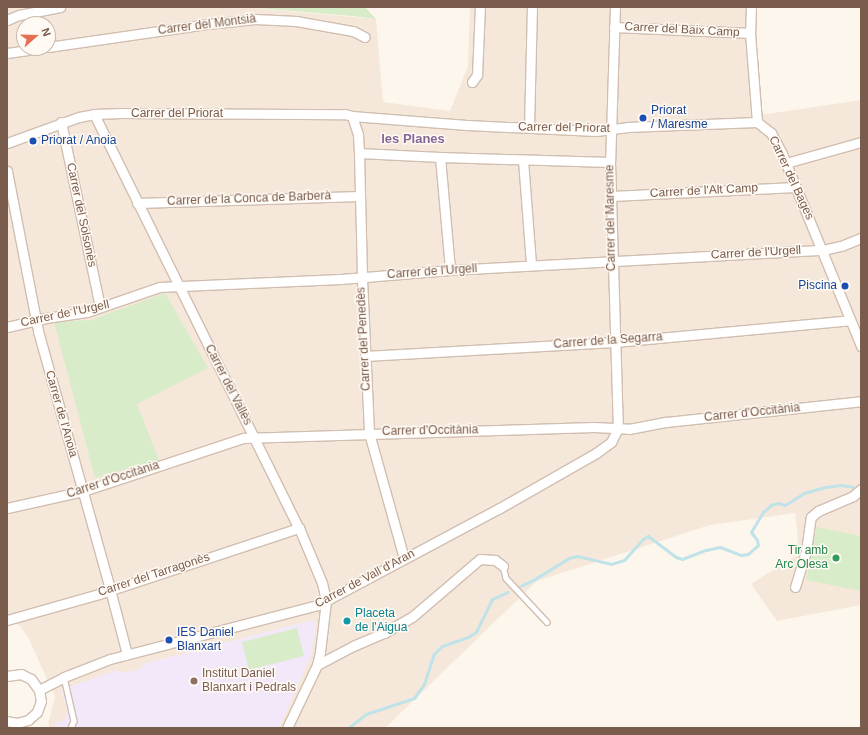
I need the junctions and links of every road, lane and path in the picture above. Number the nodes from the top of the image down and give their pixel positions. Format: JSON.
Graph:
{"nodes":[{"id":1,"x":60,"y":7,"type":"edge"},
{"id":2,"x":480,"y":7,"type":"edge"},
{"id":3,"x":532,"y":7,"type":"edge"},
{"id":4,"x":614,"y":7,"type":"edge"},
{"id":5,"x":751,"y":7,"type":"edge"},
{"id":6,"x":7,"y":20,"type":"edge"},
{"id":7,"x":614,"y":27,"type":"junction"},
{"id":8,"x":750,"y":33,"type":"junction"},
{"id":9,"x":365,"y":37,"type":"dead end"},
{"id":10,"x":56,"y":46,"type":"edge"},
{"id":11,"x":472,"y":82,"type":"dead end"},
{"id":12,"x":94,"y":114,"type":"junction"},
{"id":13,"x":352,"y":116,"type":"junction"},
{"id":14,"x":61,"y":122,"type":"junction"},
{"id":15,"x":757,"y":122,"type":"junction"},
{"id":16,"x":529,"y":128,"type":"junction"},
{"id":17,"x":611,"y":129,"type":"junction"},
{"id":18,"x":861,"y":142,"type":"edge"},
{"id":19,"x":7,"y":143,"type":"edge"},
{"id":20,"x":360,"y":153,"type":"junction"},
{"id":21,"x":440,"y":157,"type":"junction"},
{"id":22,"x":523,"y":160,"type":"junction"},
{"id":23,"x":610,"y":162,"type":"junction"},
{"id":24,"x":786,"y":163,"type":"junction"},
{"id":25,"x":7,"y":172,"type":"edge"},
{"id":26,"x":796,"y":187,"type":"junction"},
{"id":27,"x":360,"y":196,"type":"junction"},
{"id":28,"x":611,"y":196,"type":"junction"},
{"id":29,"x":137,"y":203,"type":"junction"},
{"id":30,"x":861,"y":238,"type":"edge"},
{"id":31,"x":823,"y":250,"type":"junction"},
{"id":32,"x":612,"y":261,"type":"junction"},
{"id":33,"x":531,"y":265,"type":"junction"},
{"id":34,"x":450,"y":270,"type":"junction"},
{"id":35,"x":362,"y":278,"type":"junction"},
{"id":36,"x":178,"y":285,"type":"junction"},
{"id":37,"x":100,"y":307,"type":"junction"},
{"id":38,"x":35,"y":320,"type":"junction"},
{"id":39,"x":850,"y":320,"type":"junction"},
{"id":40,"x":7,"y":327,"type":"edge"},
{"id":41,"x":614,"y":342,"type":"junction"},
{"id":42,"x":861,"y":346,"type":"edge"},
{"id":43,"x":365,"y":356,"type":"junction"},
{"id":44,"x":861,"y":401,"type":"edge"},
{"id":45,"x":618,"y":428,"type":"junction"},
{"id":46,"x":369,"y":433,"type":"junction"},
{"id":47,"x":254,"y":436,"type":"junction"},
{"id":48,"x":861,"y":489,"type":"edge"},
{"id":49,"x":83,"y":491,"type":"junction"},
{"id":50,"x":7,"y":508,"type":"edge"},
{"id":51,"x":299,"y":528,"type":"junction"},
{"id":52,"x":404,"y":558,"type":"junction"},
{"id":53,"x":503,"y":566,"type":"joint"},
{"id":54,"x":795,"y":587,"type":"dead end"},
{"id":55,"x":110,"y":589,"type":"junction"},
{"id":56,"x":326,"y":601,"type":"junction"},
{"id":57,"x":7,"y":620,"type":"edge"},
{"id":58,"x":547,"y":622,"type":"dead end"},
{"id":59,"x":127,"y":654,"type":"junction"},
{"id":60,"x":317,"y":665,"type":"junction"},
{"id":61,"x":7,"y":675,"type":"edge"},
{"id":62,"x":64,"y":677,"type":"junction"},
{"id":63,"x":39,"y":690,"type":"junction"},
{"id":64,"x":7,"y":721,"type":"edge"},
{"id":65,"x":27,"y":724,"type":"edge"},
{"id":66,"x":71,"y":728,"type":"edge"},
{"id":67,"x":287,"y":728,"type":"edge"}],
"edges":[{"from":1,"to":6,"type":"street"},
{"from":2,"to":11,"type":"street"},
{"from":3,"to":16,"type":"street"},
{"from":4,"to":7,"type":"street","name":"Carrer del Maresme"},
{"from":5,"to":8,"type":"street"},
{"from":7,"to":8,"type":"street","name":"Carrer del Baix Camp"},
{"from":7,"to":17,"type":"street","name":"Carrer del Maresme"},
{"from":8,"to":15,"type":"street"},
{"from":9,"to":10,"type":"street","name":"Carrer del Montsià"},
{"from":12,"to":13,"type":"street","name":"Carrer del Priorat"},
{"from":12,"to":14,"type":"street","name":"Carrer del Priorat"},
{"from":12,"to":29,"type":"street","name":"Carrer del Vallès"},
{"from":13,"to":16,"type":"street","name":"Carrer del Priorat"},
{"from":13,"to":20,"type":"street","name":"Carrer del Penedès"},
{"from":14,"to":19,"type":"street","name":"Carrer del Priorat"},
{"from":14,"to":37,"type":"street","name":"Carrer del Solsonès"},
{"from":15,"to":17,"type":"street","name":"Carrer del Priorat"},
{"from":15,"to":24,"type":"street","name":"Carrer del Bages"},
{"from":16,"to":17,"type":"street","name":"Carrer del Priorat"},
{"from":17,"to":23,"type":"street","name":"Carrer del Maresme"},
{"from":18,"to":24,"type":"street"},
{"from":20,"to":21,"type":"street"},
{"from":20,"to":27,"type":"street","name":"Carrer del Penedès"},
{"from":21,"to":22,"type":"street"},
{"from":21,"to":34,"type":"street"},
{"from":22,"to":23,"type":"street"},
{"from":22,"to":33,"type":"street"},
{"from":23,"to":28,"type":"street","name":"Carrer del Maresme"},
{"from":24,"to":26,"type":"street","name":"Carrer del Bages"},
{"from":25,"to":38,"type":"street","name":"Carrer de l'Anoia"},
{"from":26,"to":28,"type":"street","name":"Carrer de l'Alt Camp"},
{"from":26,"to":31,"type":"street","name":"Carrer del Bages"},
{"from":27,"to":29,"type":"street","name":"Carrer de la Conca de Barberà"},
{"from":27,"to":35,"type":"street","name":"Carrer del Penedès"},
{"from":28,"to":32,"type":"street","name":"Carrer del Maresme"},
{"from":29,"to":36,"type":"street","name":"Carrer del Vallès"},
{"from":30,"to":31,"type":"street","name":"Carrer de l'Urgell"},
{"from":31,"to":32,"type":"street","name":"Carrer de l'Urgell"},
{"from":31,"to":39,"type":"street","name":"Carrer del Bages"},
{"from":32,"to":33,"type":"street","name":"Carrer de l'Urgell"},
{"from":32,"to":41,"type":"street","name":"Carrer del Maresme"},
{"from":33,"to":34,"type":"street","name":"Carrer de l'Urgell"},
{"from":34,"to":35,"type":"street","name":"Carrer de l'Urgell"},
{"from":35,"to":36,"type":"street","name":"Carrer de l'Urgell"},
{"from":35,"to":43,"type":"street","name":"Carrer del Penedès"},
{"from":36,"to":37,"type":"street","name":"Carrer de l'Urgell"},
{"from":36,"to":47,"type":"street","name":"Carrer del Vallès"},
{"from":37,"to":38,"type":"street","name":"Carrer de l'Urgell"},
{"from":38,"to":40,"type":"street","name":"Carrer de l'Urgell"},
{"from":38,"to":49,"type":"street","name":"Carrer de l'Anoia"},
{"from":39,"to":41,"type":"street","name":"Carrer de la Segarra"},
{"from":39,"to":42,"type":"street","name":"Carrer del Bages"},
{"from":41,"to":43,"type":"street","name":"Carrer de la Segarra"},
{"from":41,"to":45,"type":"street","name":"Carrer del Maresme"},
{"from":43,"to":46,"type":"street","name":"Carrer del Penedès"},
{"from":44,"to":45,"type":"street","name":"Carrer d'Occitània"},
{"from":45,"to":46,"type":"street","name":"Carrer d'Occitània"},
{"from":45,"to":52,"type":"street","name":"Carrer de Vall d'Aran"},
{"from":46,"to":47,"type":"street","name":"Carrer d'Occitània"},
{"from":46,"to":52,"type":"street","name":"Carrer del Penedès"},
{"from":47,"to":49,"type":"street","name":"Carrer d'Occitània"},
{"from":47,"to":51,"type":"street","name":"Carrer del Vallès"},
{"from":48,"to":54,"type":"street"},
{"from":49,"to":50,"type":"street","name":"Carrer d'Occitània"},
{"from":49,"to":55,"type":"street","name":"Carrer de l'Anoia"},
{"from":51,"to":55,"type":"street","name":"Carrer del Tarragonès"},
{"from":51,"to":56,"type":"street","name":"Carrer del Vallès"},
{"from":52,"to":56,"type":"street","name":"Carrer de Vall d'Aran"},
{"from":53,"to":58,"type":"lane"},
{"from":53,"to":60,"type":"street"},
{"from":55,"to":57,"type":"street","name":"Carrer del Tarragonès"},
{"from":55,"to":59,"type":"street","name":"Carrer de l'Anoia"},
{"from":56,"to":59,"type":"street","name":"Carrer de Vall d'Aran"},
{"from":56,"to":60,"type":"street","name":"Carrer del Vallès"},
{"from":59,"to":62,"type":"street","name":"Carrer de Vall d'Aran"},
{"from":60,"to":67,"type":"street","name":"Carrer del Vallès"},
{"from":61,"to":63,"type":"street"},
{"from":62,"to":63,"type":"street","name":"Carrer de Vall d'Aran"},
{"from":62,"to":66,"type":"lane"},
{"from":63,"to":65,"type":"street"},
{"from":64,"to":65,"type":"street"}]}
